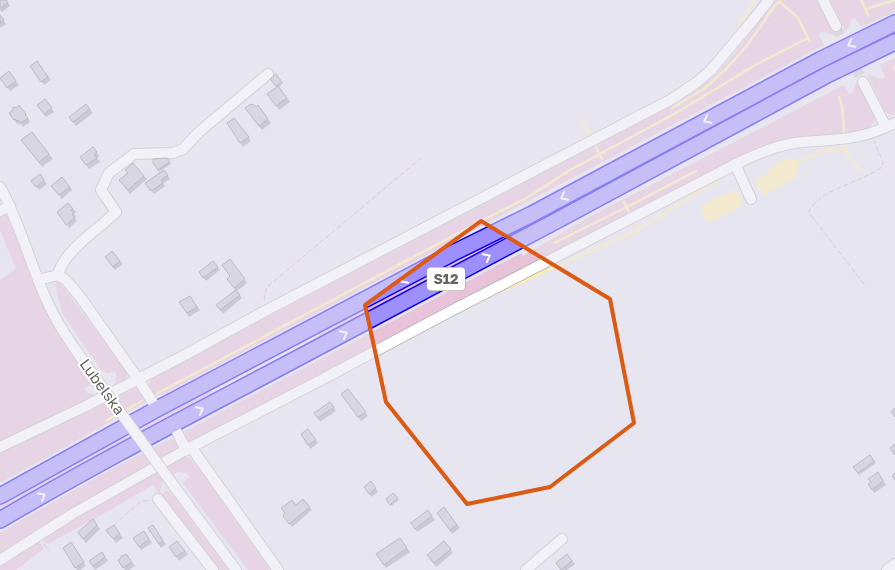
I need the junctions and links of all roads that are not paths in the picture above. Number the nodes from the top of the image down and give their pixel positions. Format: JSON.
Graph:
{"nodes":[{"id":1,"x":769,"y":0,"type":"edge"},
{"id":2,"x":823,"y":0,"type":"edge"},
{"id":3,"x":895,"y":23,"type":"edge"},
{"id":4,"x":836,"y":26,"type":"tunnel mouth"},
{"id":5,"x":895,"y":42,"type":"edge"},
{"id":6,"x":268,"y":74,"type":"dead end"},
{"id":7,"x":863,"y":82,"type":"tunnel mouth"},
{"id":8,"x":891,"y":125,"type":"edge"},
{"id":9,"x":735,"y":164,"type":"junction"},
{"id":10,"x":0,"y":187,"type":"edge"},
{"id":11,"x":751,"y":199,"type":"dead end"},
{"id":12,"x":10,"y":206,"type":"junction"},
{"id":13,"x":0,"y":211,"type":"edge"},
{"id":14,"x":58,"y":276,"type":"junction"},
{"id":15,"x":38,"y":280,"type":"junction"},
{"id":16,"x":258,"y":357,"type":"junction"},
{"id":17,"x":268,"y":374,"type":"junction"},
{"id":18,"x":138,"y":379,"type":"junction"},
{"id":19,"x":158,"y":409,"type":"junction"},
{"id":20,"x":173,"y":424,"type":"junction"},
{"id":21,"x":0,"y":447,"type":"edge"},
{"id":22,"x":189,"y":449,"type":"junction"},
{"id":23,"x":0,"y":496,"type":"edge"},
{"id":24,"x":158,"y":499,"type":"road end"},
{"id":25,"x":0,"y":520,"type":"edge"},
{"id":26,"x":562,"y":540,"type":"dead end"},
{"id":27,"x":0,"y":560,"type":"edge"},
{"id":28,"x":895,"y":564,"type":"edge"},
{"id":29,"x":213,"y":570,"type":"edge"},
{"id":30,"x":236,"y":570,"type":"edge"},
{"id":31,"x":278,"y":570,"type":"edge"},
{"id":32,"x":526,"y":570,"type":"edge"},
{"id":33,"x":888,"y":570,"type":"edge"}],
"edges":[{"from":1,"to":18,"type":"street"},
{"from":2,"to":4,"type":"street"},
{"from":3,"to":16,"type":"highway","number":"S12","one_way":true},
{"from":17,"to":5,"type":"highway","number":"S12","one_way":true},
{"from":6,"to":14,"type":"street"},
{"from":7,"to":8,"type":"street"},
{"from":8,"to":9,"type":"street"},
{"from":9,"to":11,"type":"street"},
{"from":9,"to":22,"type":"street"},
{"from":10,"to":12,"type":"street","name":"Lubelska"},
{"from":12,"to":13,"type":"street"},
{"from":12,"to":15,"type":"street","name":"Lubelska"},
{"from":14,"to":15,"type":"street"},
{"from":14,"to":18,"type":"street"},
{"from":15,"to":30,"type":"street","name":"Lubelska","bridge":true},
{"from":16,"to":17,"type":"street"},
{"from":16,"to":19,"type":"highway","number":"S12"},
{"from":20,"to":17,"type":"highway","number":"S12","one_way":true},
{"from":18,"to":19,"type":"street"},
{"from":18,"to":21,"type":"street"},
{"from":19,"to":23,"type":"highway","number":"S12"},
{"from":20,"to":22,"type":"street"},
{"from":25,"to":20,"type":"highway","number":"S12","one_way":true},
{"from":22,"to":27,"type":"street"},
{"from":22,"to":31,"type":"street"},
{"from":24,"to":29,"type":"street"},
{"from":26,"to":32,"type":"street"},
{"from":28,"to":33,"type":"street"}]}
